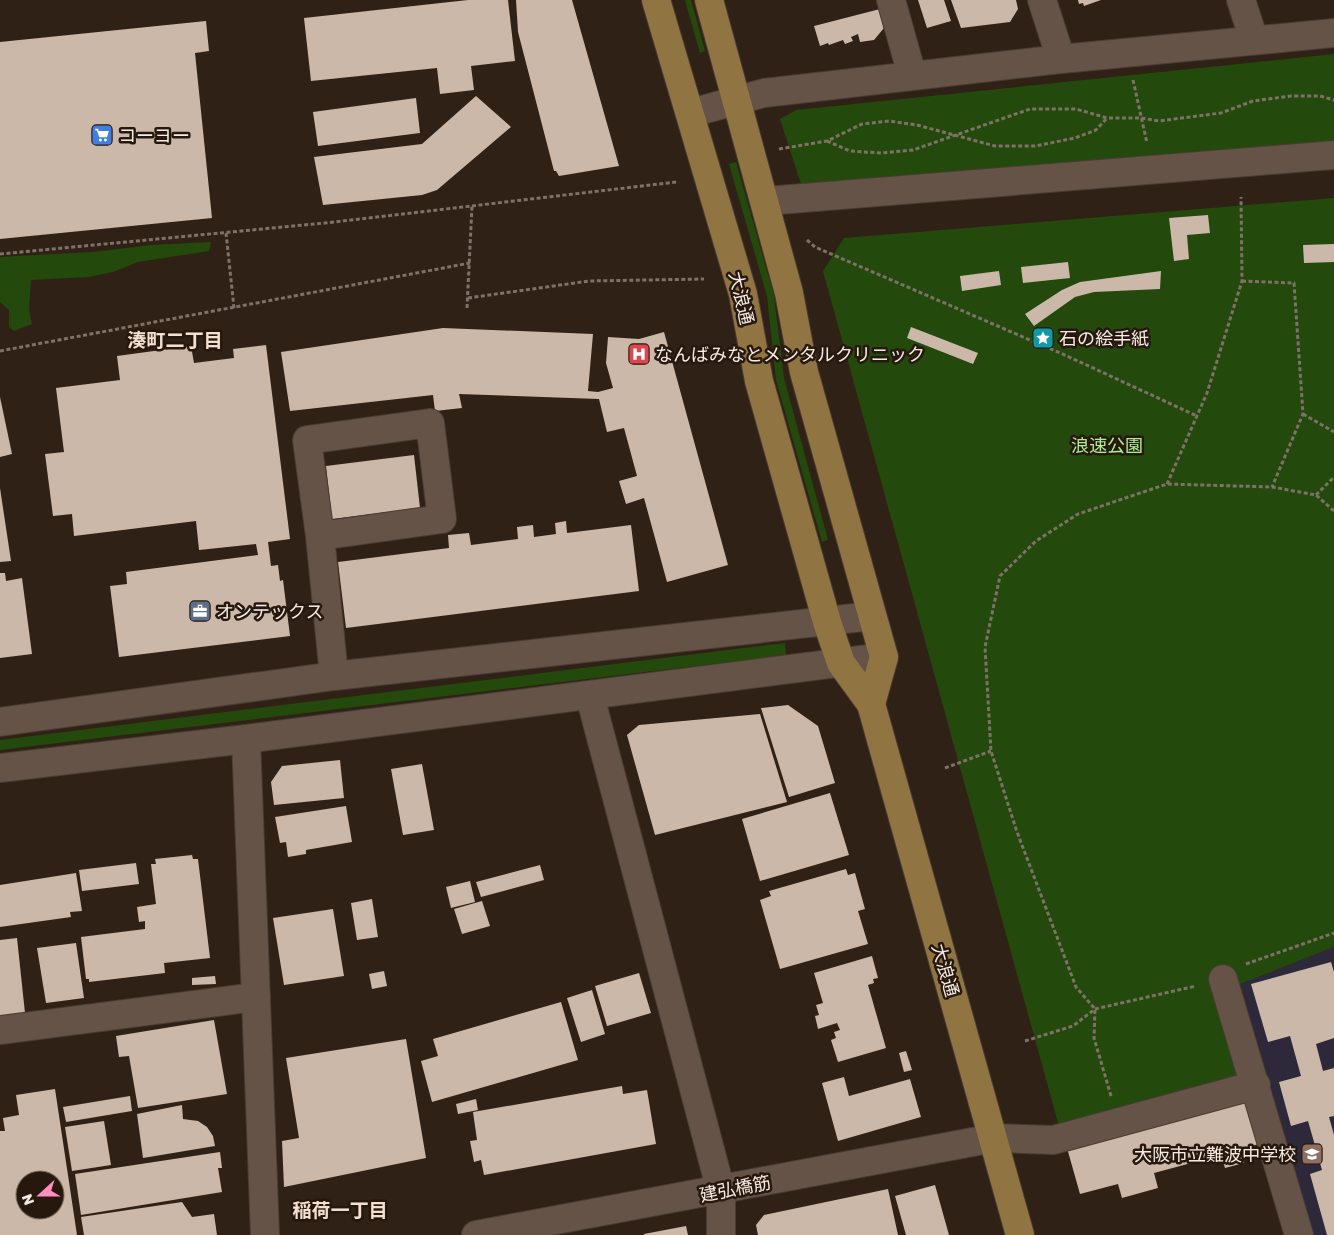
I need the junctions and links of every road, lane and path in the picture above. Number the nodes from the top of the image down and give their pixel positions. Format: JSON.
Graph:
{"nodes":[{"id":1,"x":656,"y":0,"type":"edge"},
{"id":2,"x":710,"y":0,"type":"edge"},
{"id":3,"x":891,"y":0,"type":"edge"},
{"id":4,"x":1042,"y":0,"type":"edge"},
{"id":5,"x":1241,"y":0,"type":"edge"},
{"id":6,"x":1334,"y":33,"type":"edge"},
{"id":7,"x":1254,"y":40,"type":"junction"},
{"id":8,"x":1061,"y":59,"type":"junction"},
{"id":9,"x":912,"y":76,"type":"junction"},
{"id":10,"x":1133,"y":80,"type":"dead end"},
{"id":11,"x":1334,"y":100,"type":"edge"},
{"id":12,"x":737,"y":101,"type":"junction"},
{"id":13,"x":691,"y":113,"type":"junction"},
{"id":14,"x":1108,"y":118,"type":"junction"},
{"id":15,"x":1141,"y":118,"type":"junction"},
{"id":16,"x":956,"y":135,"type":"junction"},
{"id":17,"x":827,"y":141,"type":"junction"},
{"id":18,"x":779,"y":149,"type":"dead end"},
{"id":19,"x":1148,"y":151,"type":"dead end"},
{"id":20,"x":1334,"y":155,"type":"edge"},
{"id":21,"x":677,"y":182,"type":"dead end"},
{"id":22,"x":1242,"y":197,"type":"dead end"},
{"id":23,"x":766,"y":201,"type":"junction"},
{"id":24,"x":472,"y":206,"type":"junction"},
{"id":25,"x":226,"y":233,"type":"junction"},
{"id":26,"x":807,"y":240,"type":"dead end"},
{"id":27,"x":0,"y":254,"type":"edge"},
{"id":28,"x":470,"y":262,"type":"junction"},
{"id":29,"x":704,"y":279,"type":"dead end"},
{"id":30,"x":1242,"y":282,"type":"junction"},
{"id":31,"x":468,"y":298,"type":"junction"},
{"id":32,"x":234,"y":308,"type":"junction"},
{"id":33,"x":467,"y":308,"type":"dead end"},
{"id":34,"x":0,"y":351,"type":"edge"},
{"id":35,"x":1303,"y":414,"type":"junction"},
{"id":36,"x":1196,"y":416,"type":"junction"},
{"id":37,"x":1334,"y":432,"type":"edge"},
{"id":38,"x":1334,"y":477,"type":"edge"},
{"id":39,"x":1167,"y":484,"type":"junction"},
{"id":40,"x":1272,"y":487,"type":"junction"},
{"id":41,"x":1316,"y":495,"type":"junction"},
{"id":42,"x":1334,"y":511,"type":"edge"},
{"id":43,"x":320,"y":536,"type":"junction"},
{"id":44,"x":872,"y":616,"type":"junction"},
{"id":45,"x":827,"y":622,"type":"junction"},
{"id":46,"x":884,"y":658,"type":"junction"},
{"id":47,"x":840,"y":663,"type":"junction"},
{"id":48,"x":334,"y":676,"type":"junction"},
{"id":49,"x":590,"y":696,"type":"junction"},
{"id":50,"x":871,"y":704,"type":"junction"},
{"id":51,"x":0,"y":722,"type":"edge"},
{"id":52,"x":246,"y":739,"type":"junction"},
{"id":53,"x":991,"y":751,"type":"junction"},
{"id":54,"x":0,"y":768,"type":"edge"},
{"id":55,"x":945,"y":768,"type":"dead end"},
{"id":56,"x":1334,"y":934,"type":"edge"},
{"id":57,"x":1223,"y":979,"type":"junction"},
{"id":58,"x":256,"y":997,"type":"junction"},
{"id":59,"x":1095,"y":1009,"type":"junction"},
{"id":60,"x":0,"y":1030,"type":"edge"},
{"id":61,"x":1025,"y":1041,"type":"dead end"},
{"id":62,"x":1256,"y":1085,"type":"junction"},
{"id":63,"x":1118,"y":1122,"type":"junction"},
{"id":64,"x":994,"y":1138,"type":"junction"},
{"id":65,"x":722,"y":1191,"type":"junction"},
{"id":66,"x":265,"y":1235,"type":"edge"},
{"id":67,"x":476,"y":1235,"type":"edge"},
{"id":68,"x":721,"y":1235,"type":"edge"},
{"id":69,"x":1020,"y":1235,"type":"edge"},
{"id":70,"x":1298,"y":1235,"type":"edge"}],
"edges":[{"from":1,"to":13,"type":"main road","name":"大浪通"},
{"from":2,"to":12,"type":"main road"},
{"from":3,"to":9,"type":"street"},
{"from":4,"to":8,"type":"street"},
{"from":5,"to":7,"type":"street"},
{"from":6,"to":7,"type":"street"},
{"from":7,"to":8,"type":"street"},
{"from":8,"to":9,"type":"street"},
{"from":9,"to":12,"type":"street"},
{"from":10,"to":15,"type":"path"},
{"from":11,"to":15,"type":"path"},
{"from":12,"to":13,"type":"street"},
{"from":12,"to":23,"type":"main road"},
{"from":13,"to":45,"type":"main road","name":"大浪通"},
{"from":14,"to":15,"type":"path"},
{"from":14,"to":16,"type":"path"},
{"from":14,"to":16,"type":"path"},
{"from":15,"to":19,"type":"path"},
{"from":16,"to":17,"type":"path"},
{"from":16,"to":17,"type":"path"},
{"from":17,"to":18,"type":"path"},
{"from":20,"to":23,"type":"street"},
{"from":21,"to":24,"type":"path"},
{"from":22,"to":30,"type":"path"},
{"from":23,"to":44,"type":"main road"},
{"from":24,"to":25,"type":"path"},
{"from":24,"to":28,"type":"path"},
{"from":25,"to":27,"type":"path"},
{"from":25,"to":32,"type":"path"},
{"from":26,"to":36,"type":"path"},
{"from":28,"to":31,"type":"path"},
{"from":28,"to":32,"type":"path"},
{"from":29,"to":31,"type":"path"},
{"from":30,"to":35,"type":"path"},
{"from":30,"to":36,"type":"path"},
{"from":31,"to":33,"type":"path"},
{"from":32,"to":34,"type":"path"},
{"from":35,"to":37,"type":"path"},
{"from":35,"to":40,"type":"path"},
{"from":36,"to":39,"type":"path"},
{"from":38,"to":41,"type":"path"},
{"from":39,"to":40,"type":"path"},
{"from":39,"to":53,"type":"path"},
{"from":40,"to":41,"type":"path"},
{"from":41,"to":42,"type":"path"},
{"from":43,"to":43,"type":"street"},
{"from":43,"to":48,"type":"street"},
{"from":44,"to":45,"type":"street"},
{"from":44,"to":46,"type":"main road"},
{"from":45,"to":47,"type":"main road","name":"大浪通"},
{"from":45,"to":48,"type":"street"},
{"from":46,"to":47,"type":"street"},
{"from":46,"to":50,"type":"main road"},
{"from":47,"to":49,"type":"street"},
{"from":47,"to":50,"type":"main road","name":"大浪通"},
{"from":48,"to":51,"type":"street"},
{"from":49,"to":52,"type":"street"},
{"from":49,"to":65,"type":"street"},
{"from":50,"to":64,"type":"main road","name":"大浪通"},
{"from":52,"to":54,"type":"street"},
{"from":52,"to":58,"type":"street"},
{"from":53,"to":55,"type":"path"},
{"from":53,"to":59,"type":"path"},
{"from":56,"to":57,"type":"path"},
{"from":57,"to":59,"type":"path"},
{"from":57,"to":62,"type":"street"},
{"from":58,"to":60,"type":"street"},
{"from":58,"to":66,"type":"street"},
{"from":59,"to":61,"type":"path"},
{"from":59,"to":63,"type":"path"},
{"from":62,"to":63,"type":"street","name":"建弘橋筋"},
{"from":62,"to":70,"type":"street"},
{"from":63,"to":64,"type":"street","name":"建弘橋筋"},
{"from":64,"to":65,"type":"street","name":"建弘橋筋"},
{"from":64,"to":69,"type":"main road","name":"大浪通"},
{"from":65,"to":67,"type":"street","name":"建弘橋筋"},
{"from":65,"to":68,"type":"street"}]}
